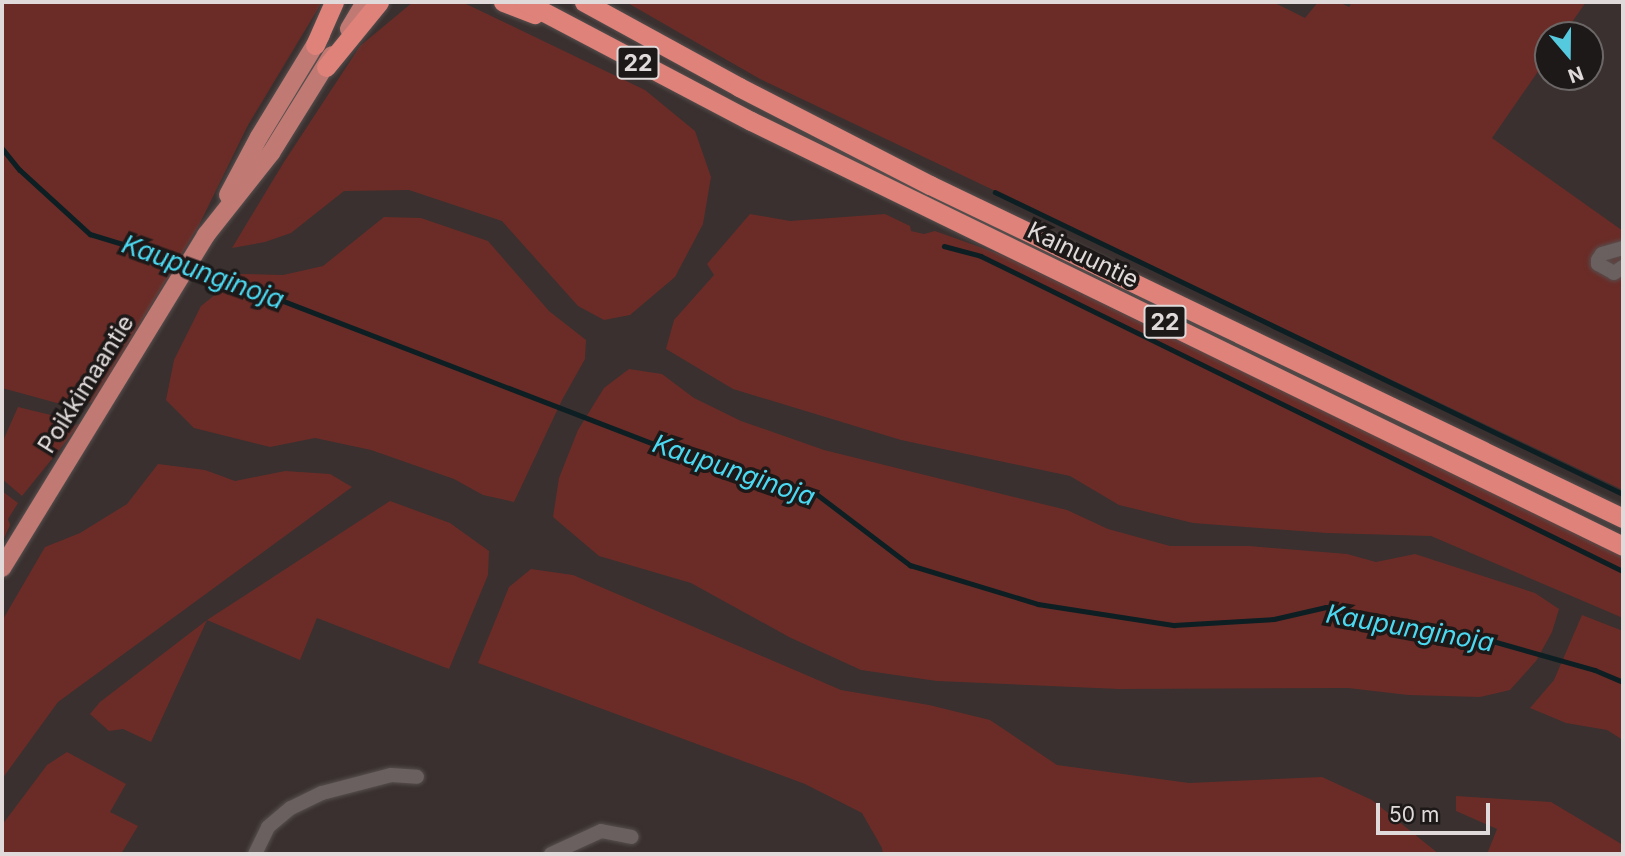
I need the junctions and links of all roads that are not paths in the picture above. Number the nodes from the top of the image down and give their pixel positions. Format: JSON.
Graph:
{"nodes":[{"id":1,"x":334,"y":2,"type":"edge"},
{"id":2,"x":342,"y":2,"type":"edge"},
{"id":3,"x":365,"y":2,"type":"edge"},
{"id":4,"x":379,"y":2,"type":"edge"},
{"id":5,"x":503,"y":2,"type":"edge"},
{"id":6,"x":526,"y":2,"type":"edge"},
{"id":7,"x":584,"y":2,"type":"edge"},
{"id":8,"x":592,"y":2,"type":"edge"},
{"id":9,"x":624,"y":23,"type":"junction"},
{"id":10,"x":569,"y":26,"type":"junction"},
{"id":11,"x":315,"y":45,"type":"junction"},
{"id":12,"x":326,"y":66,"type":"junction"},
{"id":13,"x":209,"y":231,"type":"junction"},
{"id":14,"x":1623,"y":248,"type":"edge"},
{"id":15,"x":1623,"y":267,"type":"edge"},
{"id":16,"x":1623,"y":518,"type":"edge"},
{"id":17,"x":1623,"y":546,"type":"edge"},
{"id":18,"x":2,"y":568,"type":"edge"},
{"id":19,"x":417,"y":778,"type":"dead end"},
{"id":20,"x":631,"y":837,"type":"dead end"},
{"id":21,"x":255,"y":854,"type":"edge"},
{"id":22,"x":551,"y":854,"type":"edge"}],
"edges":[{"from":1,"to":11,"type":"highway"},
{"from":2,"to":11,"type":"main road","name":"Poikkimaantie"},
{"from":3,"to":12,"type":"main road","name":"Poikkimaantie"},
{"from":4,"to":12,"type":"highway"},
{"from":5,"to":10,"type":"highway"},
{"from":6,"to":10,"type":"highway","name":"Kainuuntie","number":"22"},
{"from":7,"to":9,"type":"highway","name":"Kainuuntie","number":"22"},
{"from":8,"to":9,"type":"highway"},
{"from":9,"to":16,"type":"highway","name":"Kainuuntie","number":"22"},
{"from":10,"to":17,"type":"highway","name":"Kainuuntie","number":"22"},
{"from":11,"to":13,"type":"main road","name":"Poikkimaantie"},
{"from":12,"to":13,"type":"main road","name":"Poikkimaantie"},
{"from":13,"to":18,"type":"main road","name":"Poikkimaantie"},
{"from":14,"to":15,"type":"street"},
{"from":19,"to":21,"type":"street"},
{"from":20,"to":22,"type":"street"}]}
